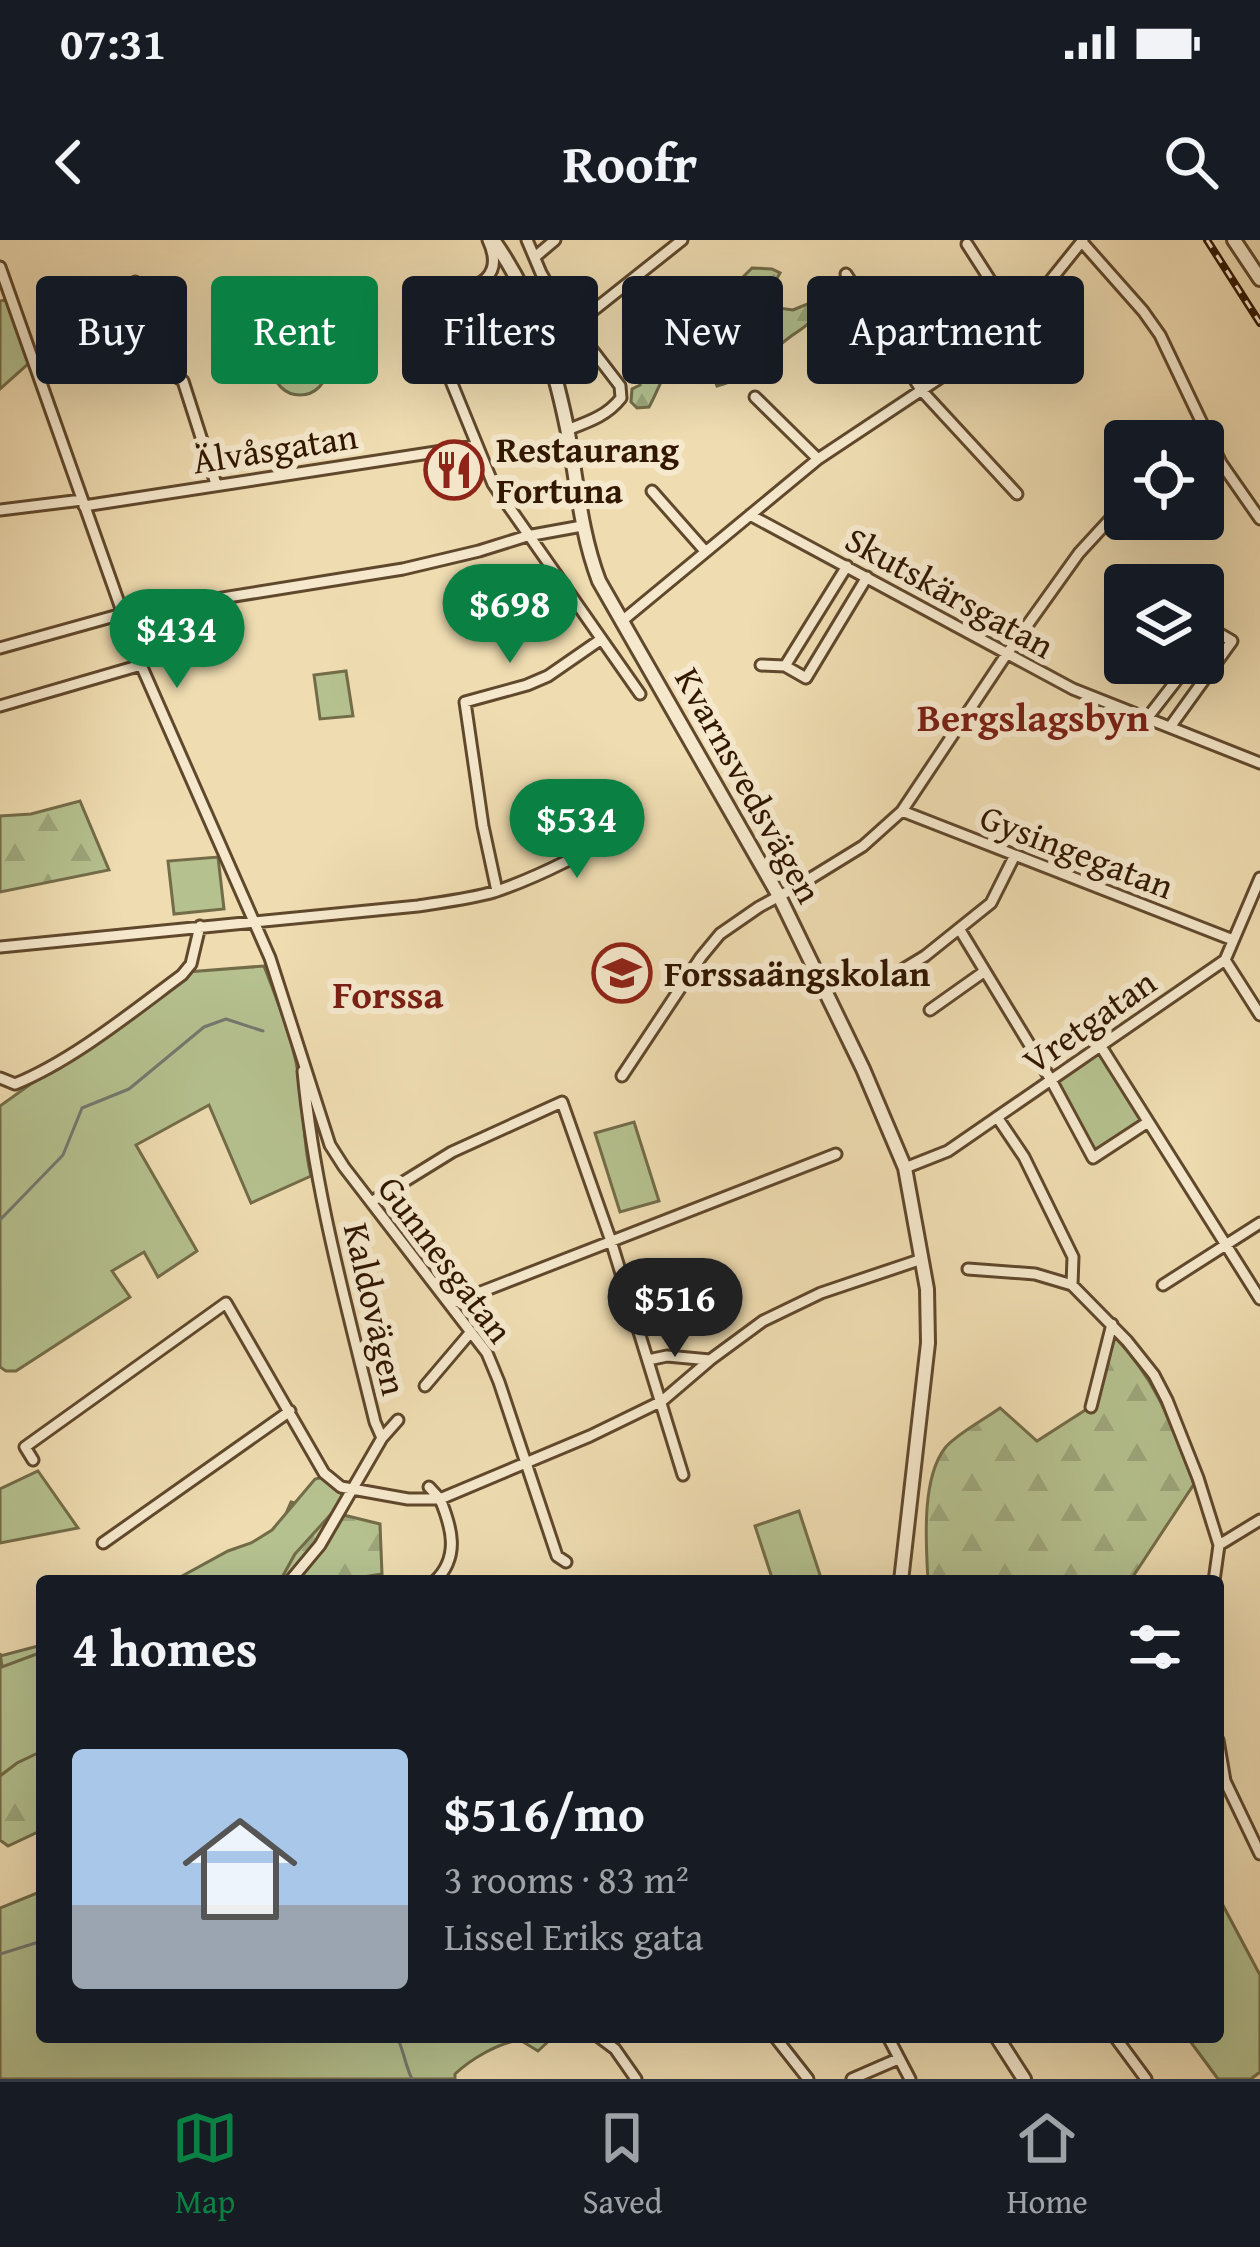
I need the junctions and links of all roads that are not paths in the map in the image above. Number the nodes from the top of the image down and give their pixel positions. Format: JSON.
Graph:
{"nodes":[{"id":1,"x":490,"y":240,"type":"edge"},
{"id":2,"x":527,"y":240,"type":"edge"},
{"id":3,"x":555,"y":240,"type":"edge"},
{"id":4,"x":682,"y":240,"type":"edge"},
{"id":5,"x":1234,"y":240,"type":"edge"},
{"id":6,"x":1082,"y":241,"type":"edge"},
{"id":7,"x":967,"y":244,"type":"dead end"},
{"id":8,"x":535,"y":257,"type":"junction"},
{"id":9,"x":0,"y":267,"type":"edge"},
{"id":10,"x":1257,"y":269,"type":"edge"},
{"id":11,"x":846,"y":274,"type":"dead end"},
{"id":12,"x":544,"y":276,"type":"edge"},
{"id":13,"x":988,"y":276,"type":"edge"},
{"id":14,"x":1054,"y":276,"type":"edge"},
{"id":15,"x":598,"y":307,"type":"edge"},
{"id":16,"x":598,"y":355,"type":"edge"},
{"id":17,"x":184,"y":384,"type":"edge"},
{"id":18,"x":932,"y":384,"type":"edge"},
{"id":19,"x":922,"y":391,"type":"junction"},
{"id":20,"x":755,"y":397,"type":"dead end"},
{"id":21,"x":1197,"y":420,"type":"edge"},
{"id":22,"x":567,"y":430,"type":"junction"},
{"id":23,"x":475,"y":446,"type":"junction"},
{"id":24,"x":818,"y":459,"type":"junction"},
{"id":25,"x":1224,"y":467,"type":"edge"},
{"id":26,"x":216,"y":484,"type":"junction"},
{"id":27,"x":652,"y":491,"type":"dead end"},
{"id":28,"x":1017,"y":494,"type":"dead end"},
{"id":29,"x":82,"y":503,"type":"junction"},
{"id":30,"x":0,"y":510,"type":"edge"},
{"id":31,"x":750,"y":515,"type":"junction"},
{"id":32,"x":1260,"y":519,"type":"edge"},
{"id":33,"x":582,"y":526,"type":"junction"},
{"id":34,"x":1104,"y":526,"type":"edge"},
{"id":35,"x":527,"y":536,"type":"junction"},
{"id":36,"x":705,"y":551,"type":"junction"},
{"id":37,"x":847,"y":566,"type":"junction"},
{"id":38,"x":867,"y":577,"type":"junction"},
{"id":39,"x":122,"y":614,"type":"junction"},
{"id":40,"x":622,"y":621,"type":"junction"},
{"id":41,"x":600,"y":640,"type":"junction"},
{"id":42,"x":0,"y":649,"type":"edge"},
{"id":43,"x":1006,"y":655,"type":"junction"},
{"id":44,"x":141,"y":665,"type":"junction"},
{"id":45,"x":761,"y":665,"type":"dead end"},
{"id":46,"x":785,"y":665,"type":"junction"},
{"id":47,"x":1174,"y":684,"type":"edge"},
{"id":48,"x":1200,"y":684,"type":"edge"},
{"id":49,"x":640,"y":694,"type":"dead end"},
{"id":50,"x":0,"y":706,"type":"edge"},
{"id":51,"x":1148,"y":717,"type":"junction"},
{"id":52,"x":1169,"y":727,"type":"junction"},
{"id":53,"x":1260,"y":763,"type":"edge"},
{"id":54,"x":902,"y":812,"type":"junction"},
{"id":55,"x":634,"y":825,"type":"dead end"},
{"id":56,"x":1014,"y":857,"type":"junction"},
{"id":57,"x":1260,"y":878,"type":"edge"},
{"id":58,"x":497,"y":891,"type":"junction"},
{"id":59,"x":779,"y":896,"type":"junction"},
{"id":60,"x":255,"y":921,"type":"junction"},
{"id":61,"x":200,"y":926,"type":"junction"},
{"id":62,"x":960,"y":930,"type":"junction"},
{"id":63,"x":1233,"y":940,"type":"junction"},
{"id":64,"x":0,"y":947,"type":"edge"},
{"id":65,"x":1225,"y":960,"type":"junction"},
{"id":66,"x":985,"y":971,"type":"junction"},
{"id":67,"x":897,"y":973,"type":"dead end"},
{"id":68,"x":930,"y":1010,"type":"dead end"},
{"id":69,"x":1260,"y":1015,"type":"edge"},
{"id":70,"x":1100,"y":1045,"type":"junction"},
{"id":71,"x":301,"y":1048,"type":"junction"},
{"id":72,"x":622,"y":1076,"type":"dead end"},
{"id":73,"x":0,"y":1078,"type":"edge"},
{"id":74,"x":1051,"y":1080,"type":"junction"},
{"id":75,"x":997,"y":1117,"type":"junction"},
{"id":76,"x":1148,"y":1122,"type":"junction"},
{"id":77,"x":836,"y":1154,"type":"dead end"},
{"id":78,"x":905,"y":1168,"type":"junction"},
{"id":79,"x":371,"y":1202,"type":"junction"},
{"id":80,"x":1260,"y":1223,"type":"edge"},
{"id":81,"x":610,"y":1241,"type":"junction"},
{"id":82,"x":1226,"y":1245,"type":"junction"},
{"id":83,"x":922,"y":1259,"type":"junction"},
{"id":84,"x":968,"y":1269,"type":"dead end"},
{"id":85,"x":1163,"y":1285,"type":"dead end"},
{"id":86,"x":1072,"y":1286,"type":"junction"},
{"id":87,"x":1260,"y":1299,"type":"edge"},
{"id":88,"x":450,"y":1304,"type":"junction"},
{"id":89,"x":1112,"y":1324,"type":"junction"},
{"id":90,"x":470,"y":1333,"type":"junction"},
{"id":91,"x":648,"y":1360,"type":"junction"},
{"id":92,"x":710,"y":1360,"type":"junction"},
{"id":93,"x":425,"y":1386,"type":"dead end"},
{"id":94,"x":662,"y":1401,"type":"junction"},
{"id":95,"x":1090,"y":1407,"type":"dead end"},
{"id":96,"x":290,"y":1411,"type":"junction"},
{"id":97,"x":398,"y":1420,"type":"dead end"},
{"id":98,"x":382,"y":1438,"type":"junction"},
{"id":99,"x":33,"y":1460,"type":"dead end"},
{"id":100,"x":524,"y":1463,"type":"junction"},
{"id":101,"x":683,"y":1474,"type":"dead end"},
{"id":102,"x":429,"y":1486,"type":"dead end"},
{"id":103,"x":352,"y":1489,"type":"junction"},
{"id":104,"x":440,"y":1499,"type":"junction"},
{"id":105,"x":1260,"y":1520,"type":"edge"},
{"id":106,"x":103,"y":1543,"type":"dead end"},
{"id":107,"x":1219,"y":1545,"type":"junction"},
{"id":108,"x":566,"y":1562,"type":"dead end"},
{"id":109,"x":295,"y":1575,"type":"edge"},
{"id":110,"x":441,"y":1575,"type":"edge"},
{"id":111,"x":903,"y":1575,"type":"edge"},
{"id":112,"x":1215,"y":1575,"type":"edge"},
{"id":113,"x":1224,"y":1787,"type":"edge"},
{"id":114,"x":1260,"y":1854,"type":"edge"},
{"id":115,"x":607,"y":2043,"type":"edge"},
{"id":116,"x":780,"y":2043,"type":"edge"},
{"id":117,"x":891,"y":2043,"type":"edge"},
{"id":118,"x":1001,"y":2043,"type":"edge"},
{"id":119,"x":1118,"y":2043,"type":"edge"},
{"id":120,"x":898,"y":2059,"type":"junction"},
{"id":121,"x":636,"y":2079,"type":"edge"},
{"id":122,"x":808,"y":2079,"type":"edge"},
{"id":123,"x":852,"y":2079,"type":"edge"},
{"id":124,"x":910,"y":2079,"type":"edge"},
{"id":125,"x":1024,"y":2079,"type":"edge"},
{"id":126,"x":1145,"y":2079,"type":"edge"}],
"edges":[{"from":1,"to":22,"type":"street","name":"Kvarnsvedsvägen"},
{"from":1,"to":23,"type":"street"},
{"from":2,"to":8,"type":"street"},
{"from":3,"to":8,"type":"street"},
{"from":4,"to":15,"type":"street"},
{"from":5,"to":10,"type":"street"},
{"from":6,"to":14,"type":"street"},
{"from":6,"to":21,"type":"street"},
{"from":7,"to":13,"type":"street"},
{"from":8,"to":12,"type":"street"},
{"from":9,"to":29,"type":"street"},
{"from":11,"to":19,"type":"street"},
{"from":16,"to":22,"type":"street"},
{"from":17,"to":26,"type":"street"},
{"from":18,"to":19,"type":"street"},
{"from":19,"to":24,"type":"street"},
{"from":19,"to":28,"type":"street"},
{"from":20,"to":24,"type":"street"},
{"from":22,"to":33,"type":"street","name":"Kvarnsvedsvägen"},
{"from":23,"to":26,"type":"street","name":"Älvåsgatan"},
{"from":23,"to":35,"type":"street"},
{"from":24,"to":31,"type":"street"},
{"from":25,"to":32,"type":"street"},
{"from":26,"to":29,"type":"street","name":"Älvåsgatan"},
{"from":27,"to":36,"type":"street"},
{"from":29,"to":30,"type":"street","name":"Älvåsgatan"},
{"from":29,"to":39,"type":"street"},
{"from":31,"to":36,"type":"street"},
{"from":31,"to":37,"type":"street","name":"Skutskärsgatan"},
{"from":33,"to":35,"type":"street"},
{"from":33,"to":40,"type":"street","name":"Kvarnsvedsvägen"},
{"from":34,"to":43,"type":"street"},
{"from":35,"to":39,"type":"street"},
{"from":35,"to":41,"type":"street"},
{"from":36,"to":40,"type":"street"},
{"from":37,"to":38,"type":"street","name":"Skutskärsgatan"},
{"from":37,"to":46,"type":"street"},
{"from":38,"to":43,"type":"street","name":"Skutskärsgatan"},
{"from":38,"to":46,"type":"street"},
{"from":39,"to":42,"type":"street"},
{"from":39,"to":44,"type":"street"},
{"from":40,"to":59,"type":"street","name":"Kvarnsvedsvägen"},
{"from":41,"to":49,"type":"street"},
{"from":41,"to":58,"type":"street"},
{"from":43,"to":51,"type":"street","name":"Skutskärsgatan"},
{"from":43,"to":54,"type":"street"},
{"from":44,"to":50,"type":"street"},
{"from":44,"to":60,"type":"street"},
{"from":45,"to":46,"type":"street"},
{"from":47,"to":51,"type":"street"},
{"from":48,"to":52,"type":"street"},
{"from":51,"to":52,"type":"street","name":"Skutskärsgatan"},
{"from":52,"to":53,"type":"street","name":"Skutskärsgatan"},
{"from":54,"to":56,"type":"street","name":"Gysingegatan"},
{"from":54,"to":59,"type":"street"},
{"from":55,"to":58,"type":"street"},
{"from":56,"to":62,"type":"street"},
{"from":56,"to":63,"type":"street","name":"Gysingegatan"},
{"from":57,"to":63,"type":"street"},
{"from":58,"to":60,"type":"street"},
{"from":59,"to":72,"type":"street"},
{"from":59,"to":78,"type":"street","name":"Kvarnsvedsvägen"},
{"from":60,"to":61,"type":"street"},
{"from":60,"to":71,"type":"street"},
{"from":61,"to":64,"type":"street"},
{"from":61,"to":73,"type":"street"},
{"from":62,"to":66,"type":"street"},
{"from":62,"to":67,"type":"street"},
{"from":63,"to":65,"type":"street"},
{"from":65,"to":69,"type":"street"},
{"from":65,"to":70,"type":"street","name":"Vretgatan"},
{"from":66,"to":68,"type":"street"},
{"from":66,"to":74,"type":"street"},
{"from":70,"to":74,"type":"street","name":"Vretgatan"},
{"from":70,"to":76,"type":"street"},
{"from":71,"to":79,"type":"street","name":"Gunnesgatan"},
{"from":71,"to":98,"type":"street","name":"Kaldovägen"},
{"from":74,"to":75,"type":"street","name":"Vretgatan"},
{"from":74,"to":76,"type":"street"},
{"from":75,"to":78,"type":"street","name":"Vretgatan"},
{"from":75,"to":86,"type":"street"},
{"from":76,"to":82,"type":"street"},
{"from":77,"to":81,"type":"street"},
{"from":78,"to":83,"type":"street","name":"Kvarnsvedsvägen"},
{"from":79,"to":81,"type":"street"},
{"from":79,"to":88,"type":"street","name":"Gunnesgatan"},
{"from":80,"to":82,"type":"street"},
{"from":81,"to":88,"type":"street"},
{"from":81,"to":91,"type":"street"},
{"from":82,"to":85,"type":"street"},
{"from":82,"to":87,"type":"street"},
{"from":83,"to":92,"type":"street"},
{"from":83,"to":111,"type":"street","name":"Kvarnsvedsvägen"},
{"from":84,"to":86,"type":"street"},
{"from":86,"to":89,"type":"street"},
{"from":88,"to":90,"type":"street","name":"Gunnesgatan"},
{"from":89,"to":95,"type":"street"},
{"from":89,"to":107,"type":"street"},
{"from":90,"to":93,"type":"street","name":"Kaldovägen"},
{"from":90,"to":100,"type":"street","name":"Gunnesgatan"},
{"from":91,"to":92,"type":"street"},
{"from":91,"to":94,"type":"street"},
{"from":92,"to":94,"type":"street"},
{"from":94,"to":100,"type":"street"},
{"from":94,"to":101,"type":"street"},
{"from":96,"to":99,"type":"street"},
{"from":96,"to":103,"type":"street"},
{"from":96,"to":106,"type":"street"},
{"from":97,"to":98,"type":"street","name":"Kaldovägen"},
{"from":98,"to":103,"type":"street","name":"Kaldovägen"},
{"from":100,"to":104,"type":"street"},
{"from":100,"to":108,"type":"street","name":"Gunnesgatan"},
{"from":102,"to":104,"type":"street"},
{"from":103,"to":104,"type":"street"},
{"from":103,"to":109,"type":"street","name":"Kaldovägen"},
{"from":104,"to":110,"type":"street"},
{"from":105,"to":107,"type":"street"},
{"from":107,"to":112,"type":"street"},
{"from":113,"to":114,"type":"street"},
{"from":115,"to":121,"type":"street"},
{"from":116,"to":122,"type":"street"},
{"from":117,"to":120,"type":"street"},
{"from":118,"to":125,"type":"street"},
{"from":119,"to":126,"type":"street"},
{"from":120,"to":123,"type":"street"},
{"from":120,"to":124,"type":"street"}]}
